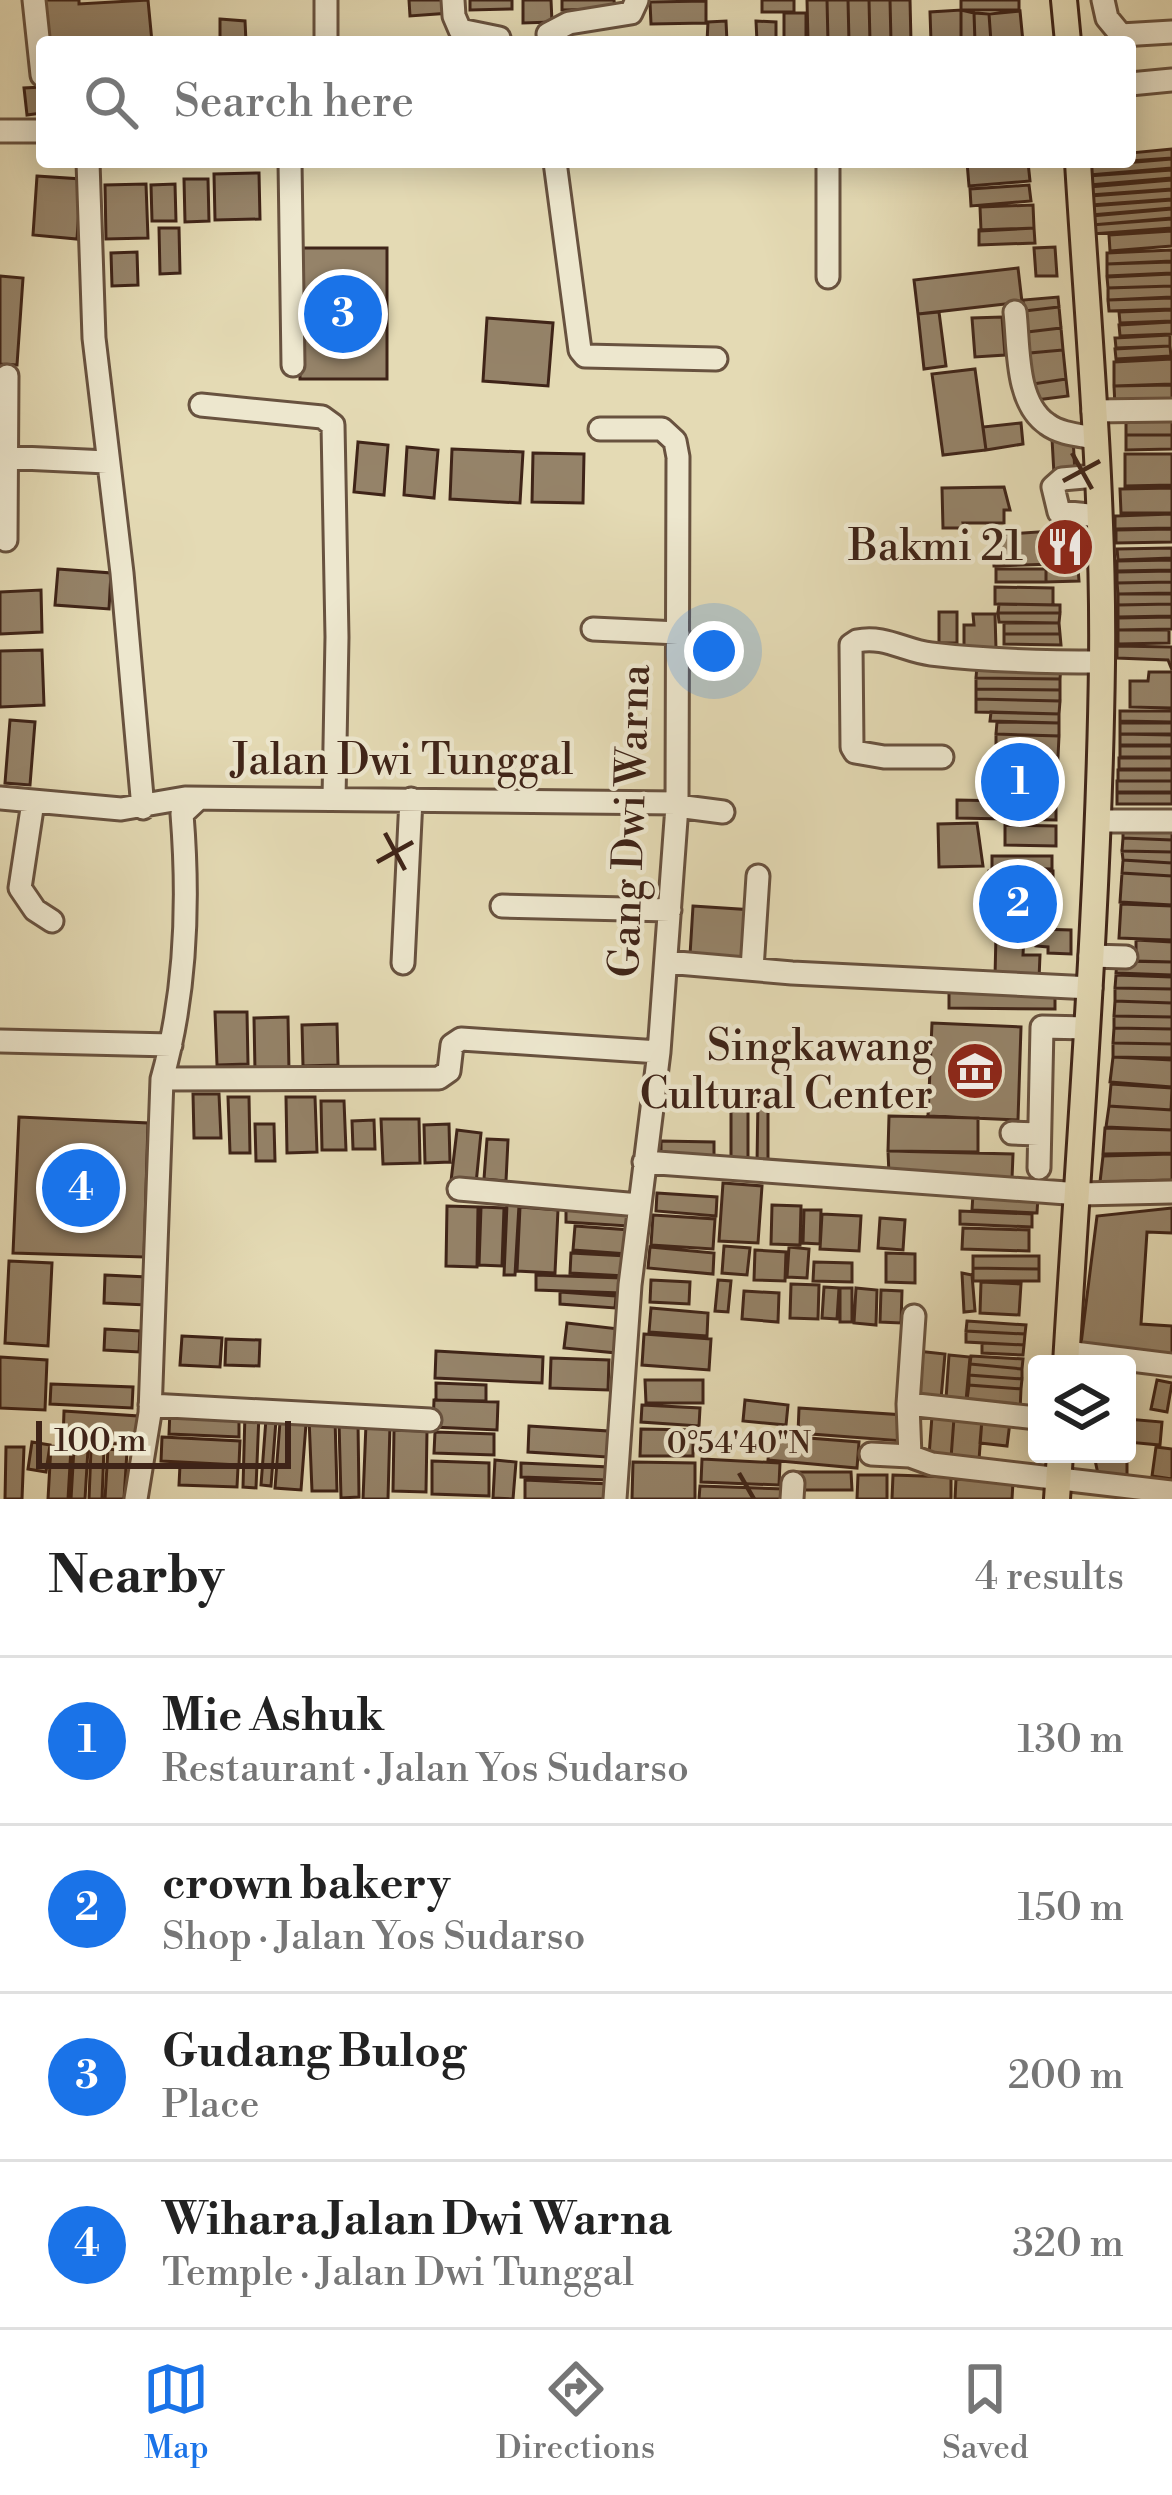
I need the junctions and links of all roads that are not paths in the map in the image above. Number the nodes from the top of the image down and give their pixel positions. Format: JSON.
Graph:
{"nodes":[{"id":1,"x":34,"y":0,"type":"edge"},
{"id":2,"x":326,"y":0,"type":"edge"},
{"id":3,"x":454,"y":0,"type":"edge"},
{"id":4,"x":637,"y":0,"type":"edge"},
{"id":5,"x":1064,"y":0,"type":"edge"},
{"id":6,"x":1102,"y":0,"type":"edge"},
{"id":7,"x":1172,"y":32,"type":"edge"},
{"id":8,"x":38,"y":36,"type":"edge"},
{"id":9,"x":326,"y":36,"type":"edge"},
{"id":10,"x":490,"y":36,"type":"edge"},
{"id":11,"x":548,"y":36,"type":"edge"},
{"id":12,"x":1067,"y":36,"type":"edge"},
{"id":13,"x":1172,"y":80,"type":"edge"},
{"id":14,"x":1136,"y":83,"type":"edge"},
{"id":15,"x":0,"y":131,"type":"edge"},
{"id":16,"x":36,"y":131,"type":"edge"},
{"id":17,"x":88,"y":168,"type":"edge"},
{"id":18,"x":290,"y":168,"type":"edge"},
{"id":19,"x":556,"y":168,"type":"edge"},
{"id":20,"x":828,"y":168,"type":"edge"},
{"id":21,"x":1078,"y":168,"type":"edge"},
{"id":22,"x":828,"y":277,"type":"dead end"},
{"id":23,"x":1015,"y":312,"type":"dead end"},
{"id":24,"x":716,"y":359,"type":"dead end"},
{"id":25,"x":293,"y":365,"type":"dead end"},
{"id":26,"x":7,"y":376,"type":"dead end"},
{"id":27,"x":201,"y":405,"type":"dead end"},
{"id":28,"x":1172,"y":410,"type":"edge"},
{"id":29,"x":1093,"y":411,"type":"junction"},
{"id":30,"x":600,"y":429,"type":"dead end"},
{"id":31,"x":1095,"y":438,"type":"junction"},
{"id":32,"x":4,"y":458,"type":"edge"},
{"id":33,"x":107,"y":462,"type":"junction"},
{"id":34,"x":1096,"y":476,"type":"junction"},
{"id":35,"x":1099,"y":516,"type":"junction"},
{"id":36,"x":6,"y":540,"type":"dead end"},
{"id":37,"x":593,"y":629,"type":"dead end"},
{"id":38,"x":678,"y":633,"type":"junction"},
{"id":39,"x":1102,"y":662,"type":"junction"},
{"id":40,"x":942,"y":757,"type":"dead end"},
{"id":41,"x":0,"y":798,"type":"edge"},
{"id":42,"x":334,"y":799,"type":"junction"},
{"id":43,"x":411,"y":799,"type":"junction"},
{"id":44,"x":32,"y":802,"type":"junction"},
{"id":45,"x":677,"y":805,"type":"junction"},
{"id":46,"x":146,"y":807,"type":"junction"},
{"id":47,"x":190,"y":807,"type":"junction"},
{"id":48,"x":724,"y":812,"type":"dead end"},
{"id":49,"x":1097,"y":821,"type":"junction"},
{"id":50,"x":1172,"y":821,"type":"edge"},
{"id":51,"x":758,"y":875,"type":"dead end"},
{"id":52,"x":502,"y":907,"type":"dead end"},
{"id":53,"x":670,"y":910,"type":"junction"},
{"id":54,"x":52,"y":921,"type":"dead end"},
{"id":55,"x":1090,"y":956,"type":"junction"},
{"id":56,"x":1126,"y":957,"type":"dead end"},
{"id":57,"x":666,"y":962,"type":"junction"},
{"id":58,"x":403,"y":963,"type":"dead end"},
{"id":59,"x":752,"y":969,"type":"junction"},
{"id":60,"x":1091,"y":988,"type":"junction"},
{"id":61,"x":1088,"y":1028,"type":"junction"},
{"id":62,"x":0,"y":1042,"type":"edge"},
{"id":63,"x":171,"y":1045,"type":"junction"},
{"id":64,"x":659,"y":1052,"type":"junction"},
{"id":65,"x":162,"y":1078,"type":"junction"},
{"id":66,"x":1084,"y":1118,"type":"junction"},
{"id":67,"x":1040,"y":1125,"type":"junction"},
{"id":68,"x":1012,"y":1133,"type":"dead end"},
{"id":69,"x":644,"y":1162,"type":"junction"},
{"id":70,"x":1039,"y":1168,"type":"dead end"},
{"id":71,"x":459,"y":1189,"type":"dead end"},
{"id":72,"x":1172,"y":1192,"type":"edge"},
{"id":73,"x":1080,"y":1194,"type":"junction"},
{"id":74,"x":639,"y":1205,"type":"junction"},
{"id":75,"x":914,"y":1316,"type":"dead end"},
{"id":76,"x":1066,"y":1355,"type":"edge"},
{"id":77,"x":1136,"y":1363,"type":"edge"},
{"id":78,"x":1172,"y":1365,"type":"edge"},
{"id":79,"x":908,"y":1404,"type":"junction"},
{"id":80,"x":150,"y":1405,"type":"junction"},
{"id":81,"x":1028,"y":1417,"type":"edge"},
{"id":82,"x":430,"y":1420,"type":"dead end"},
{"id":83,"x":872,"y":1454,"type":"dead end"},
{"id":84,"x":910,"y":1456,"type":"junction"},
{"id":85,"x":1058,"y":1477,"type":"edge"},
{"id":86,"x":1172,"y":1492,"type":"edge"},
{"id":87,"x":136,"y":1499,"type":"edge"},
{"id":88,"x":615,"y":1499,"type":"edge"}],
"edges":[{"from":1,"to":8,"type":"street"},
{"from":2,"to":9,"type":"street"},
{"from":3,"to":10,"type":"street"},
{"from":4,"to":11,"type":"street"},
{"from":5,"to":12,"type":"main road"},
{"from":6,"to":7,"type":"street"},
{"from":13,"to":14,"type":"street"},
{"from":15,"to":16,"type":"street"},
{"from":17,"to":33,"type":"street"},
{"from":18,"to":25,"type":"street"},
{"from":19,"to":24,"type":"street"},
{"from":20,"to":22,"type":"street"},
{"from":21,"to":29,"type":"main road"},
{"from":23,"to":31,"type":"street"},
{"from":26,"to":32,"type":"street"},
{"from":27,"to":42,"type":"street"},
{"from":28,"to":29,"type":"street"},
{"from":29,"to":31,"type":"main road"},
{"from":30,"to":38,"type":"street","name":"Gang Dwi Warna"},
{"from":31,"to":34,"type":"main road"},
{"from":32,"to":33,"type":"street"},
{"from":32,"to":36,"type":"street"},
{"from":33,"to":46,"type":"street"},
{"from":34,"to":35,"type":"main road"},
{"from":34,"to":35,"type":"street"},
{"from":35,"to":39,"type":"main road"},
{"from":37,"to":38,"type":"street"},
{"from":38,"to":45,"type":"street","name":"Gang Dwi Warna"},
{"from":39,"to":40,"type":"street"},
{"from":39,"to":49,"type":"main road"},
{"from":41,"to":44,"type":"street","name":"Jalan Dwi Tunggal"},
{"from":42,"to":43,"type":"street","name":"Jalan Dwi Tunggal"},
{"from":42,"to":47,"type":"street","name":"Jalan Dwi Tunggal"},
{"from":43,"to":45,"type":"street","name":"Jalan Dwi Tunggal"},
{"from":43,"to":58,"type":"street"},
{"from":44,"to":46,"type":"street","name":"Jalan Dwi Tunggal"},
{"from":44,"to":54,"type":"street"},
{"from":45,"to":48,"type":"street","name":"Jalan Dwi Tunggal"},
{"from":45,"to":53,"type":"street","name":"Gang Dwi Warna"},
{"from":46,"to":47,"type":"street","name":"Jalan Dwi Tunggal"},
{"from":47,"to":63,"type":"street","name":"Jalan Dwi Tunggal"},
{"from":49,"to":50,"type":"street"},
{"from":49,"to":55,"type":"main road"},
{"from":51,"to":59,"type":"street"},
{"from":52,"to":53,"type":"street"},
{"from":53,"to":57,"type":"street","name":"Gang Dwi Warna"},
{"from":55,"to":56,"type":"street"},
{"from":55,"to":60,"type":"main road"},
{"from":57,"to":59,"type":"street"},
{"from":57,"to":64,"type":"street","name":"Gang Dwi Warna"},
{"from":59,"to":60,"type":"street"},
{"from":60,"to":61,"type":"main road"},
{"from":61,"to":66,"type":"main road"},
{"from":61,"to":67,"type":"street"},
{"from":62,"to":63,"type":"street"},
{"from":63,"to":65,"type":"street","name":"Jalan Dwi Tunggal"},
{"from":64,"to":65,"type":"street"},
{"from":64,"to":69,"type":"street","name":"Gang Dwi Warna"},
{"from":65,"to":80,"type":"street","name":"Jalan Dwi Tunggal"},
{"from":66,"to":67,"type":"street"},
{"from":66,"to":73,"type":"main road"},
{"from":67,"to":68,"type":"street"},
{"from":67,"to":70,"type":"street"},
{"from":69,"to":73,"type":"street"},
{"from":69,"to":74,"type":"street","name":"Gang Dwi Warna"},
{"from":71,"to":74,"type":"street"},
{"from":72,"to":73,"type":"street"},
{"from":73,"to":76,"type":"main road"},
{"from":74,"to":88,"type":"street","name":"Gang Dwi Warna"},
{"from":75,"to":79,"type":"street"},
{"from":77,"to":78,"type":"street"},
{"from":79,"to":81,"type":"street"},
{"from":79,"to":84,"type":"street"},
{"from":80,"to":82,"type":"street"},
{"from":80,"to":87,"type":"street","name":"Jalan Dwi Tunggal"},
{"from":83,"to":84,"type":"street"},
{"from":84,"to":85,"type":"street"},
{"from":85,"to":86,"type":"street"}]}
